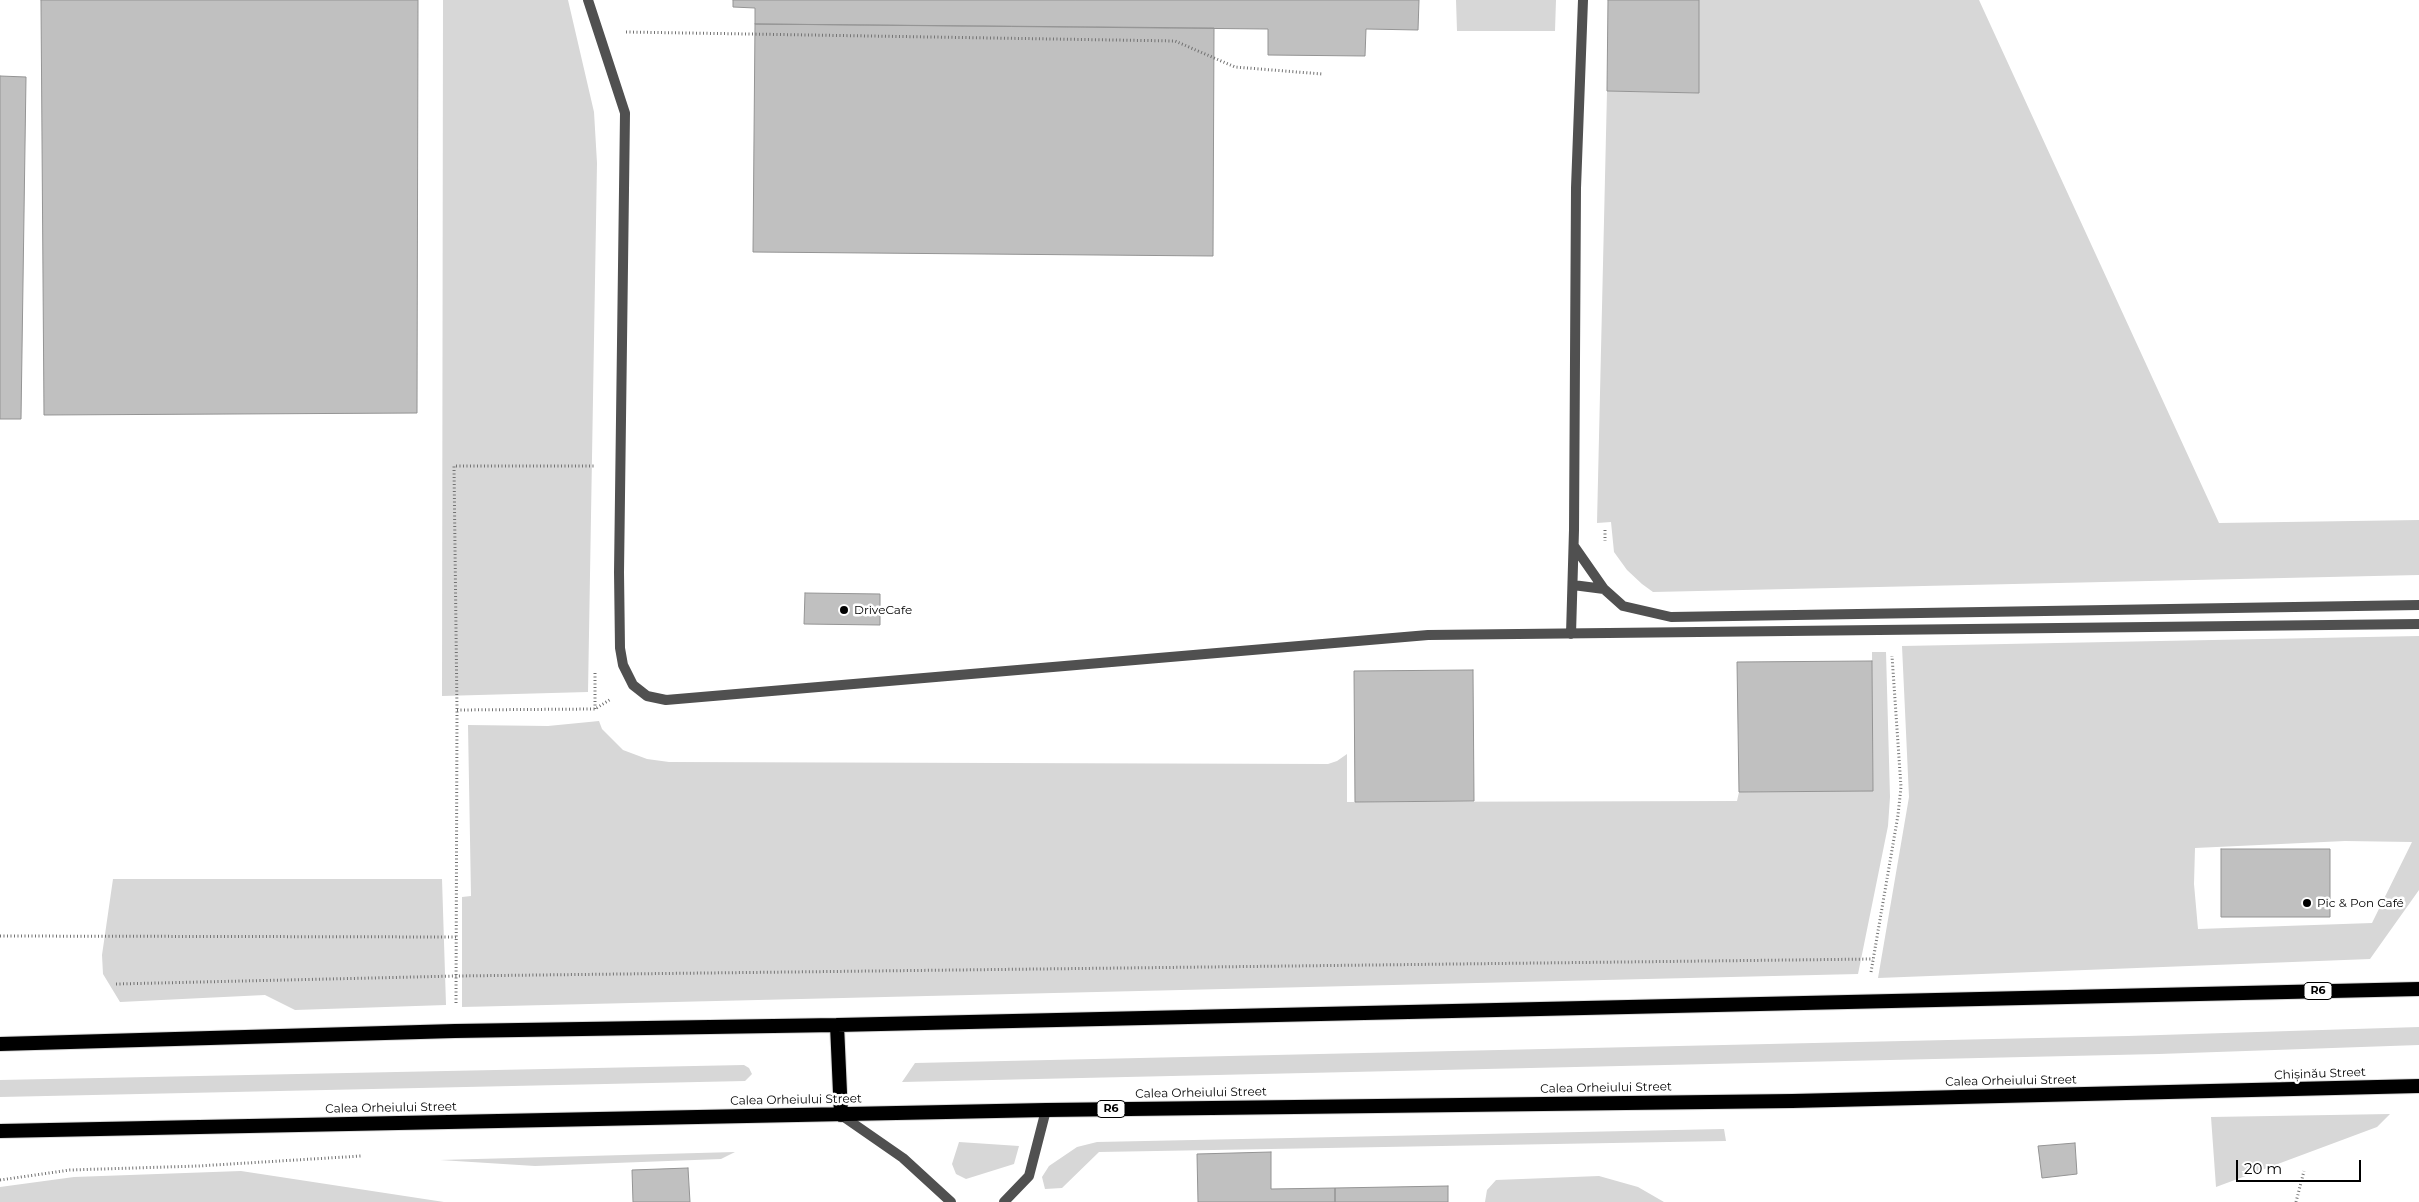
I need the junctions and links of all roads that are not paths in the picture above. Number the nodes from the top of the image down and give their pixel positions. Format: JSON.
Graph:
{"nodes":[{"id":1,"x":588,"y":0,"type":"edge"},
{"id":2,"x":1583,"y":0,"type":"edge"},
{"id":3,"x":1574,"y":546,"type":"junction"},
{"id":4,"x":1573,"y":585,"type":"junction"},
{"id":5,"x":1604,"y":589,"type":"junction"},
{"id":6,"x":2419,"y":605,"type":"edge"},
{"id":7,"x":2419,"y":624,"type":"edge"},
{"id":8,"x":1570,"y":634,"type":"junction"},
{"id":9,"x":2419,"y":989,"type":"edge"},
{"id":10,"x":837,"y":1025,"type":"junction"},
{"id":11,"x":0,"y":1044,"type":"edge"},
{"id":12,"x":2419,"y":1086,"type":"edge"},
{"id":13,"x":2222,"y":1092,"type":"joint"},
{"id":14,"x":1046,"y":1110,"type":"junction"},
{"id":15,"x":841,"y":1115,"type":"junction"},
{"id":16,"x":0,"y":1131,"type":"edge"},
{"id":17,"x":951,"y":1202,"type":"edge"},
{"id":18,"x":1004,"y":1202,"type":"edge"}],
"edges":[{"from":1,"to":8,"type":"lane"},
{"from":2,"to":3,"type":"lane"},
{"from":3,"to":4,"type":"lane"},
{"from":3,"to":5,"type":"lane"},
{"from":4,"to":5,"type":"lane"},
{"from":4,"to":8,"type":"lane"},
{"from":5,"to":6,"type":"lane"},
{"from":7,"to":8,"type":"lane"},
{"from":9,"to":10,"type":"highway","number":"R6"},
{"from":10,"to":11,"type":"highway","number":"R6"},
{"from":10,"to":15,"type":"highway"},
{"from":12,"to":13,"type":"highway","name":"Chișinău Street","number":"R6"},
{"from":13,"to":14,"type":"highway","name":"Calea Orheiului Street","number":"R6"},
{"from":14,"to":15,"type":"highway","name":"Calea Orheiului Street","number":"R6"},
{"from":14,"to":18,"type":"lane"},
{"from":15,"to":16,"type":"highway","name":"Calea Orheiului Street","number":"R6"},
{"from":15,"to":17,"type":"lane"}]}
